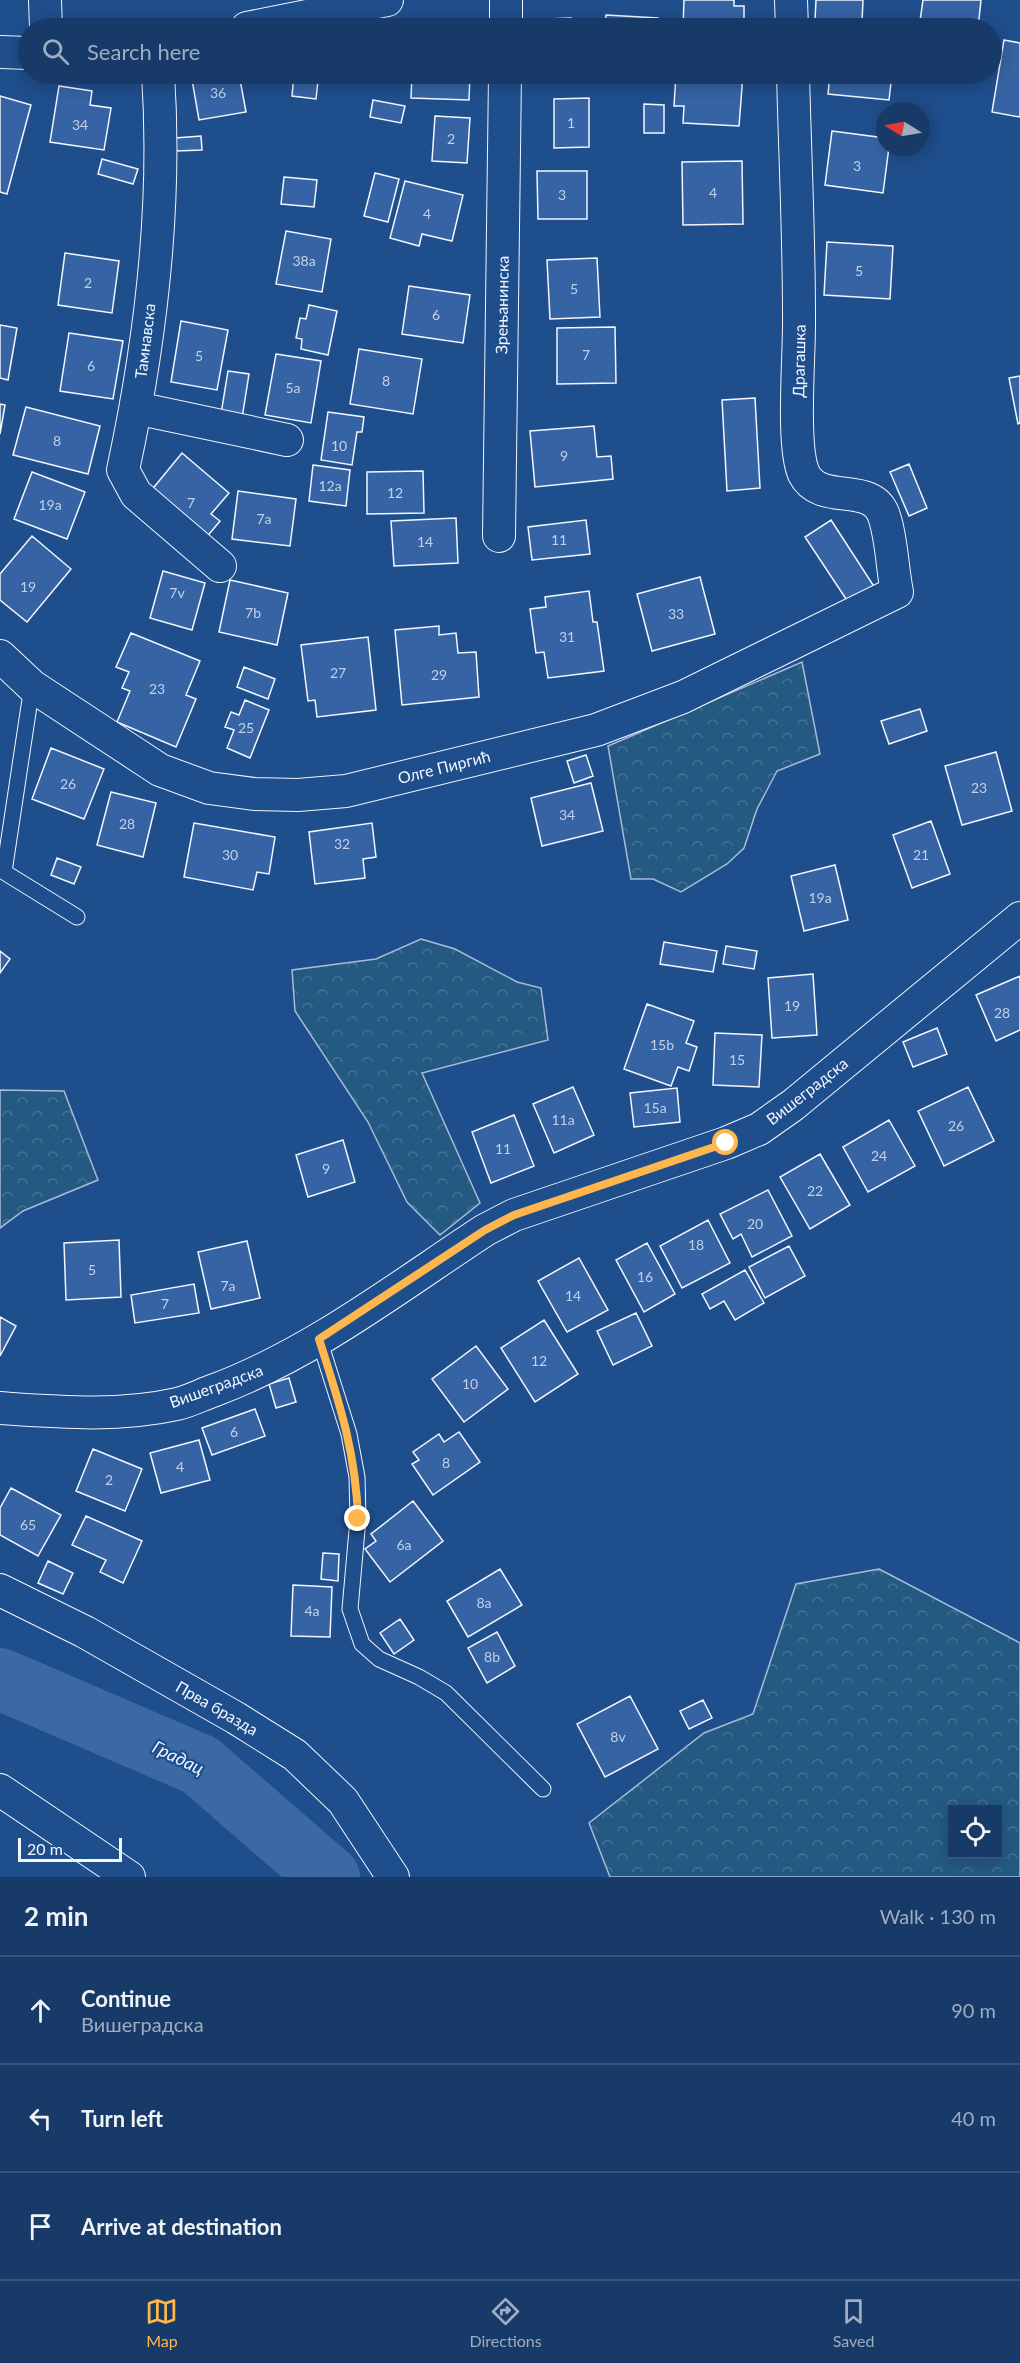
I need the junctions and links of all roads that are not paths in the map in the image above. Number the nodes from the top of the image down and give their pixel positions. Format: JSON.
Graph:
{"nodes":[{"id":1,"x":45,"y":0,"type":"edge"},
{"id":2,"x":387,"y":0,"type":"edge"},
{"id":3,"x":506,"y":0,"type":"edge"},
{"id":4,"x":791,"y":0,"type":"edge"},
{"id":5,"x":46,"y":18,"type":"edge"},
{"id":6,"x":297,"y":18,"type":"edge"},
{"id":7,"x":506,"y":18,"type":"edge"},
{"id":8,"x":792,"y":18,"type":"edge"},
{"id":9,"x":0,"y":52,"type":"edge"},
{"id":10,"x":18,"y":53,"type":"edge"},
{"id":11,"x":159,"y":84,"type":"edge"},
{"id":12,"x":505,"y":84,"type":"edge"},
{"id":13,"x":793,"y":84,"type":"edge"},
{"id":14,"x":136,"y":408,"type":"junction"},
{"id":15,"x":288,"y":440,"type":"dead end"},
{"id":16,"x":499,"y":536,"type":"dead end"},
{"id":17,"x":220,"y":566,"type":"dead end"},
{"id":18,"x":897,"y":592,"type":"joint"},
{"id":19,"x":0,"y":656,"type":"edge"},
{"id":20,"x":32,"y":686,"type":"junction"},
{"id":21,"x":77,"y":917,"type":"dead end"},
{"id":22,"x":1020,"y":918,"type":"edge"},
{"id":23,"x":319,"y":1339,"type":"junction"},
{"id":24,"x":0,"y":1408,"type":"edge"},
{"id":25,"x":0,"y":1590,"type":"edge"},
{"id":26,"x":543,"y":1789,"type":"dead end"},
{"id":27,"x":0,"y":1790,"type":"edge"},
{"id":28,"x":129,"y":1877,"type":"edge"},
{"id":29,"x":393,"y":1877,"type":"edge"}],
"edges":[{"from":1,"to":5,"type":"street"},
{"from":2,"to":6,"type":"street"},
{"from":3,"to":7,"type":"street"},
{"from":4,"to":8,"type":"street"},
{"from":9,"to":10,"type":"street"},
{"from":11,"to":14,"type":"street","name":"Тамнавска"},
{"from":12,"to":16,"type":"street","name":"Зрењанинска"},
{"from":13,"to":18,"type":"street","name":"Драгашка"},
{"from":14,"to":15,"type":"street"},
{"from":14,"to":17,"type":"street","name":"Тамнавска"},
{"from":18,"to":20,"type":"street","name":"Олге Пиргић"},
{"from":19,"to":20,"type":"street","name":"Олге Пиргић"},
{"from":20,"to":21,"type":"lane"},
{"from":22,"to":23,"type":"street","name":"Вишеградска"},
{"from":23,"to":24,"type":"street","name":"Вишеградска"},
{"from":23,"to":26,"type":"lane"},
{"from":25,"to":29,"type":"street","name":"Прва бразда"},
{"from":27,"to":28,"type":"street"}]}
